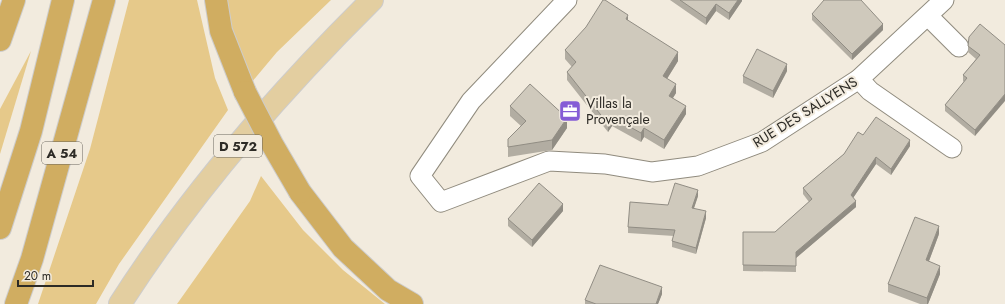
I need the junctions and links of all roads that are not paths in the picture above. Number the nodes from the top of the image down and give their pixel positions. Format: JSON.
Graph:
{"nodes":[{"id":1,"x":14,"y":0,"type":"edge"},
{"id":2,"x":63,"y":0,"type":"edge"},
{"id":3,"x":104,"y":0,"type":"edge"},
{"id":4,"x":216,"y":0,"type":"edge"},
{"id":5,"x":372,"y":0,"type":"edge"},
{"id":6,"x":567,"y":0,"type":"edge"},
{"id":7,"x":944,"y":0,"type":"edge"},
{"id":8,"x":928,"y":16,"type":"junction"},
{"id":9,"x":0,"y":40,"type":"edge"},
{"id":10,"x":959,"y":47,"type":"dead end"},
{"id":11,"x":859,"y":79,"type":"junction"},
{"id":12,"x":952,"y":148,"type":"dead end"},
{"id":13,"x":0,"y":228,"type":"edge"},
{"id":14,"x":16,"y":304,"type":"edge"},
{"id":15,"x":120,"y":304,"type":"edge"},
{"id":16,"x":412,"y":304,"type":"edge"}],
"edges":[{"from":1,"to":9,"type":"highway"},
{"from":2,"to":13,"type":"highway","number":"A 54"},
{"from":3,"to":14,"type":"highway","number":"A 54"},
{"from":4,"to":16,"type":"highway","bridge":true},
{"from":5,"to":15,"type":"main road","number":"D 572"},
{"from":6,"to":11,"type":"street","name":"RUE DES SALLYENS"},
{"from":7,"to":8,"type":"street","name":"RUE DES SALLYENS"},
{"from":8,"to":10,"type":"street"},
{"from":8,"to":11,"type":"street","name":"RUE DES SALLYENS"},
{"from":11,"to":12,"type":"street"}]}
